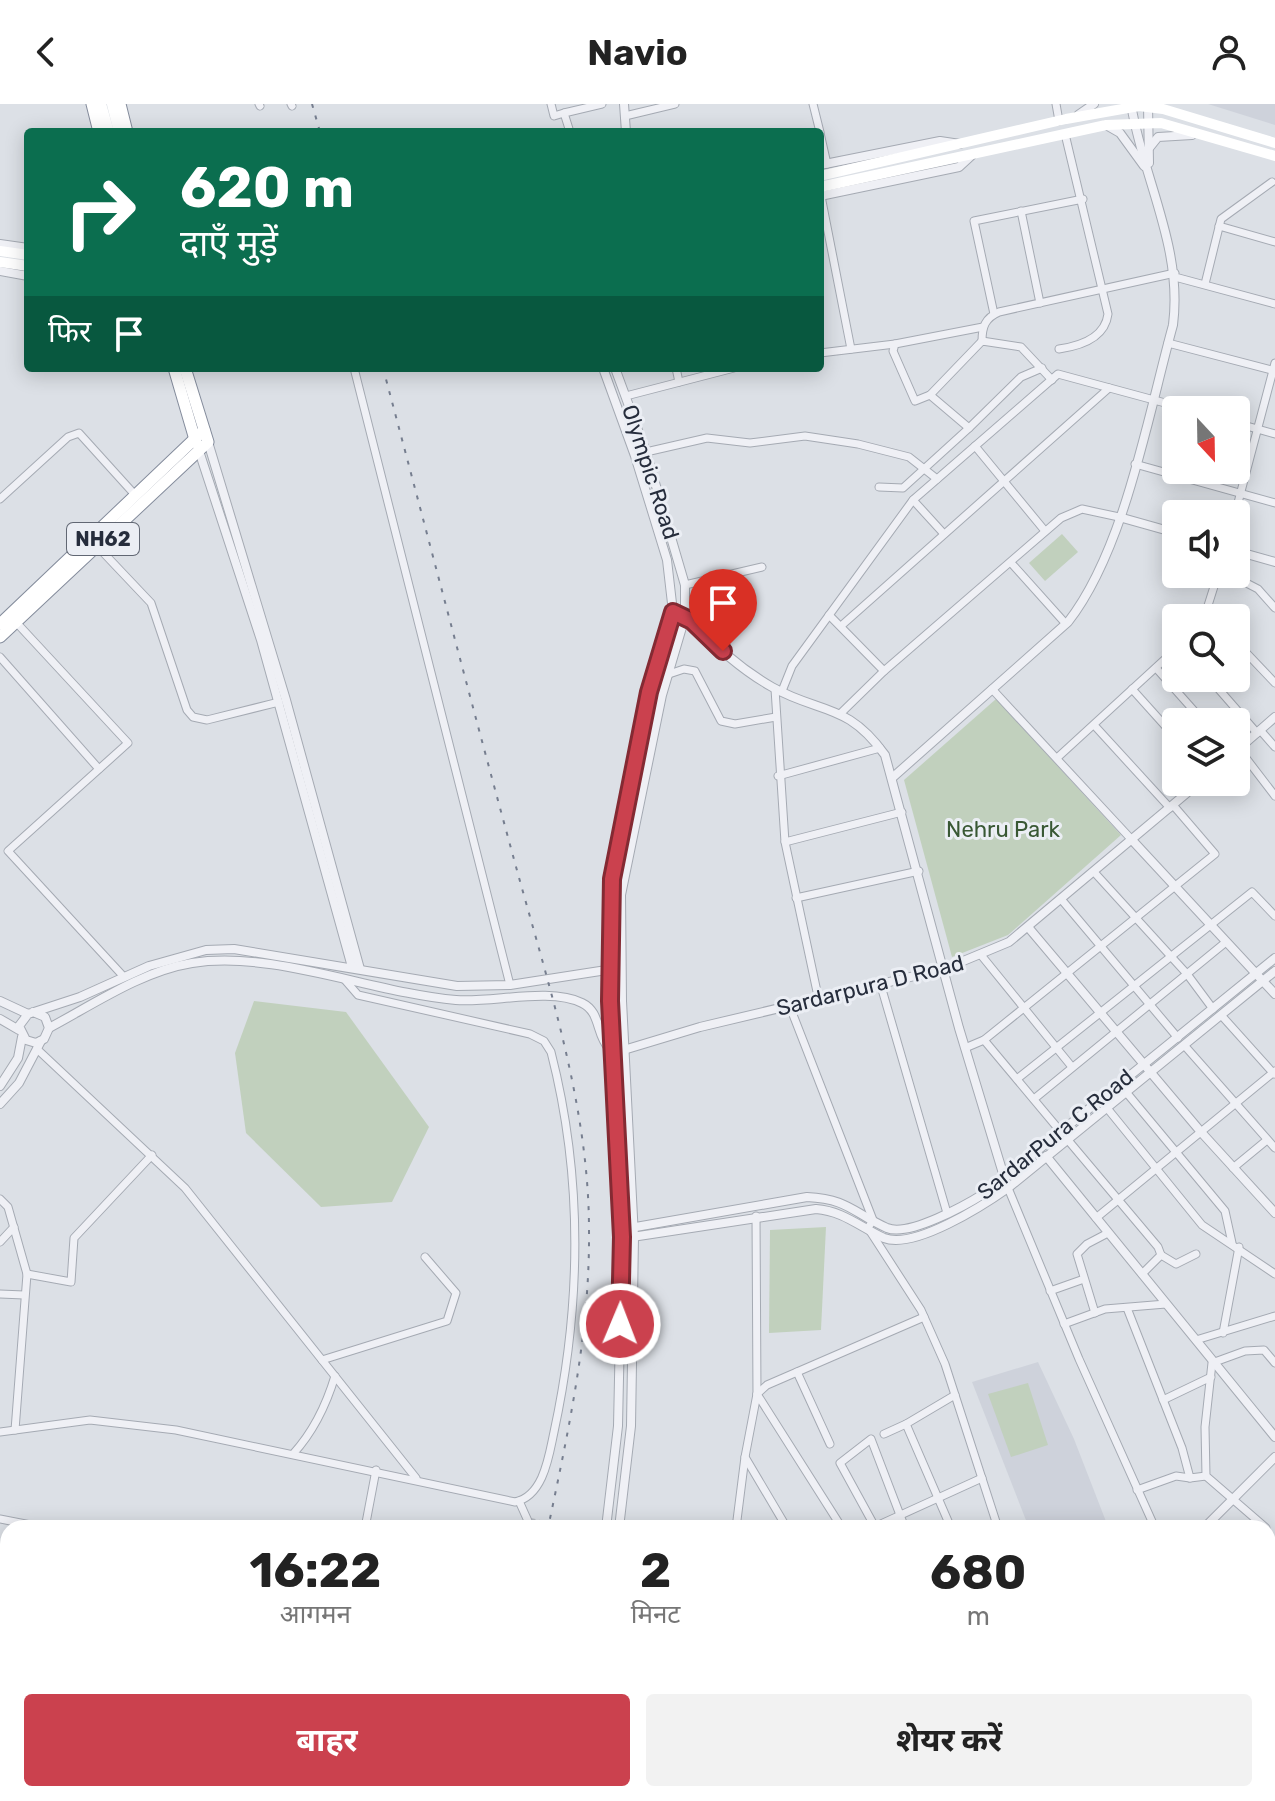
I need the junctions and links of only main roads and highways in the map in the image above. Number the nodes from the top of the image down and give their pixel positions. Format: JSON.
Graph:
{"nodes":[{"id":1,"x":92,"y":104,"type":"edge"},
{"id":2,"x":101,"y":104,"type":"edge"},
{"id":3,"x":112,"y":104,"type":"edge"},
{"id":4,"x":120,"y":104,"type":"edge"},
{"id":5,"x":1132,"y":106,"type":"edge"},
{"id":6,"x":1148,"y":106,"type":"edge"},
{"id":7,"x":98,"y":128,"type":"edge"},
{"id":8,"x":108,"y":128,"type":"edge"},
{"id":9,"x":118,"y":128,"type":"edge"},
{"id":10,"x":126,"y":128,"type":"edge"},
{"id":11,"x":1275,"y":143,"type":"edge"},
{"id":12,"x":1275,"y":156,"type":"edge"},
{"id":13,"x":824,"y":175,"type":"edge"},
{"id":14,"x":824,"y":186,"type":"edge"},
{"id":15,"x":0,"y":251,"type":"edge"},
{"id":16,"x":24,"y":254,"type":"edge"},
{"id":17,"x":0,"y":262,"type":"edge"},
{"id":18,"x":24,"y":265,"type":"edge"},
{"id":19,"x":175,"y":372,"type":"edge"},
{"id":20,"x":186,"y":372,"type":"edge"},
{"id":21,"x":201,"y":441,"type":"junction"},
{"id":22,"x":8,"y":620,"type":"edge"},
{"id":23,"x":0,"y":637,"type":"edge"}],
"edges":[{"from":1,"to":7,"type":"highway"},
{"from":2,"to":8,"type":"main road"},
{"from":3,"to":9,"type":"main road"},
{"from":4,"to":10,"type":"highway"},
{"from":5,"to":6,"type":"main road"},
{"from":5,"to":13,"type":"main road"},
{"from":6,"to":11,"type":"main road"},
{"from":12,"to":14,"type":"main road"},
{"from":15,"to":16,"type":"main road"},
{"from":17,"to":18,"type":"main road"},
{"from":19,"to":21,"type":"highway"},
{"from":20,"to":21,"type":"highway"},
{"from":21,"to":22,"type":"highway","number":"NH62"},
{"from":21,"to":22,"type":"highway","number":"NH62"},
{"from":22,"to":23,"type":"highway","number":"NH62"}]}
